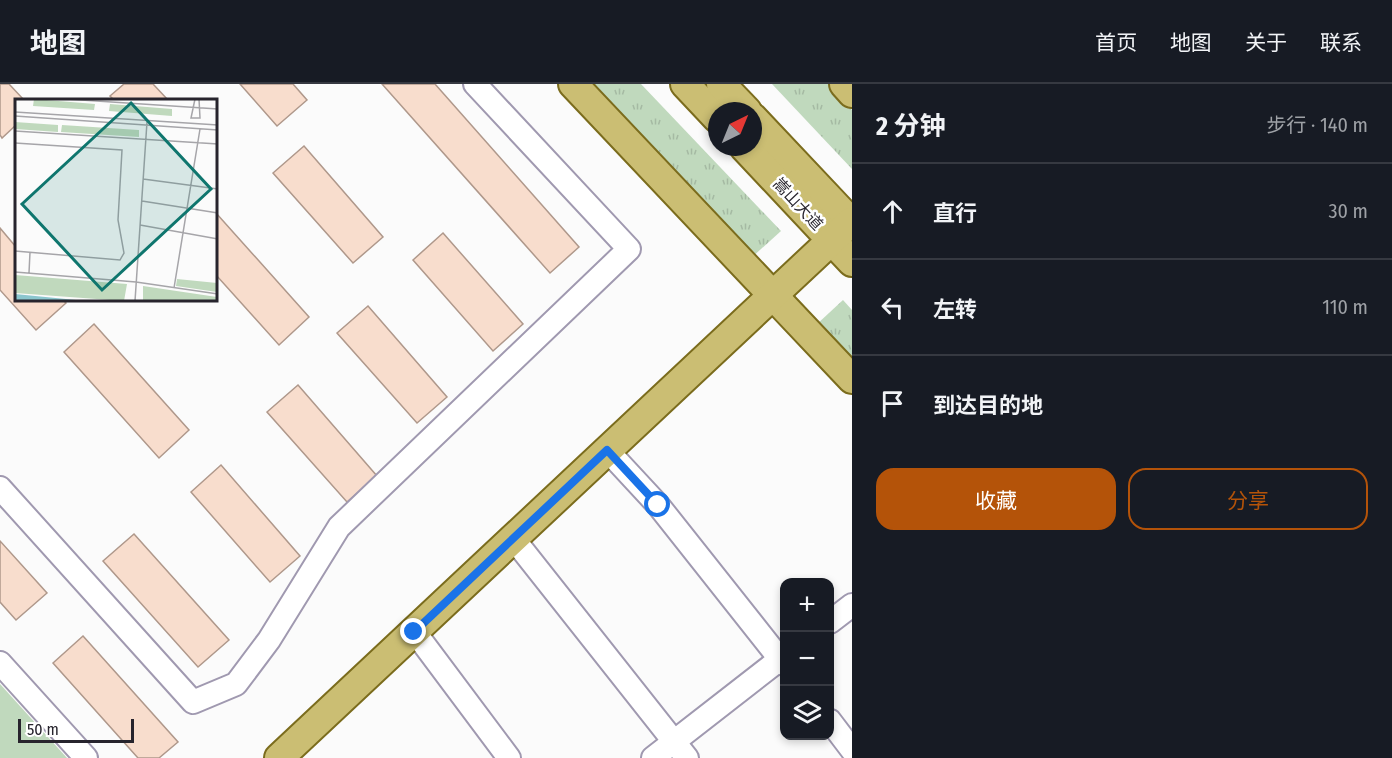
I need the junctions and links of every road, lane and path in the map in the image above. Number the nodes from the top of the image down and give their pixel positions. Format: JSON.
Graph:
{"nodes":[{"id":1,"x":475,"y":84,"type":"edge"},
{"id":2,"x":573,"y":84,"type":"edge"},
{"id":3,"x":685,"y":84,"type":"edge"},
{"id":4,"x":721,"y":84,"type":"edge"},
{"id":5,"x":844,"y":84,"type":"edge"},
{"id":6,"x":852,"y":93,"type":"edge"},
{"id":7,"x":738,"y":102,"type":"edge"},
{"id":8,"x":708,"y":108,"type":"edge"},
{"id":9,"x":762,"y":129,"type":"edge"},
{"id":10,"x":755,"y":156,"type":"edge"},
{"id":11,"x":845,"y":228,"type":"edge"},
{"id":12,"x":852,"y":261,"type":"edge"},
{"id":13,"x":772,"y":295,"type":"junction"},
{"id":14,"x":852,"y":379,"type":"edge"},
{"id":15,"x":607,"y":450,"type":"junction"},
{"id":16,"x":0,"y":488,"type":"edge"},
{"id":17,"x":513,"y":538,"type":"junction"},
{"id":18,"x":852,"y":604,"type":"edge"},
{"id":19,"x":834,"y":619,"type":"edge"},
{"id":20,"x":414,"y":632,"type":"junction"},
{"id":21,"x":780,"y":656,"type":"edge"},
{"id":22,"x":0,"y":663,"type":"edge"},
{"id":23,"x":780,"y":663,"type":"edge"},
{"id":24,"x":834,"y":726,"type":"edge"},
{"id":25,"x":680,"y":750,"type":"edge"},
{"id":26,"x":852,"y":750,"type":"edge"},
{"id":27,"x":86,"y":758,"type":"edge"},
{"id":28,"x":279,"y":758,"type":"edge"},
{"id":29,"x":509,"y":758,"type":"edge"},
{"id":30,"x":653,"y":758,"type":"edge"}],
"edges":[{"from":1,"to":16,"type":"street"},
{"from":2,"to":13,"type":"main road"},
{"from":3,"to":8,"type":"main road"},
{"from":4,"to":7,"type":"main road"},
{"from":5,"to":6,"type":"main road"},
{"from":9,"to":11,"type":"main road","name":"嵩山大道"},
{"from":10,"to":11,"type":"main road","name":"嵩山大道"},
{"from":11,"to":12,"type":"main road","name":"嵩山大道"},
{"from":11,"to":13,"type":"main road"},
{"from":13,"to":14,"type":"main road"},
{"from":13,"to":15,"type":"main road"},
{"from":15,"to":17,"type":"main road"},
{"from":15,"to":21,"type":"street"},
{"from":17,"to":20,"type":"main road"},
{"from":17,"to":25,"type":"street"},
{"from":18,"to":19,"type":"street"},
{"from":20,"to":28,"type":"main road"},
{"from":20,"to":29,"type":"street"},
{"from":22,"to":27,"type":"street"},
{"from":23,"to":25,"type":"street"},
{"from":24,"to":26,"type":"street"},
{"from":25,"to":30,"type":"street"}]}
